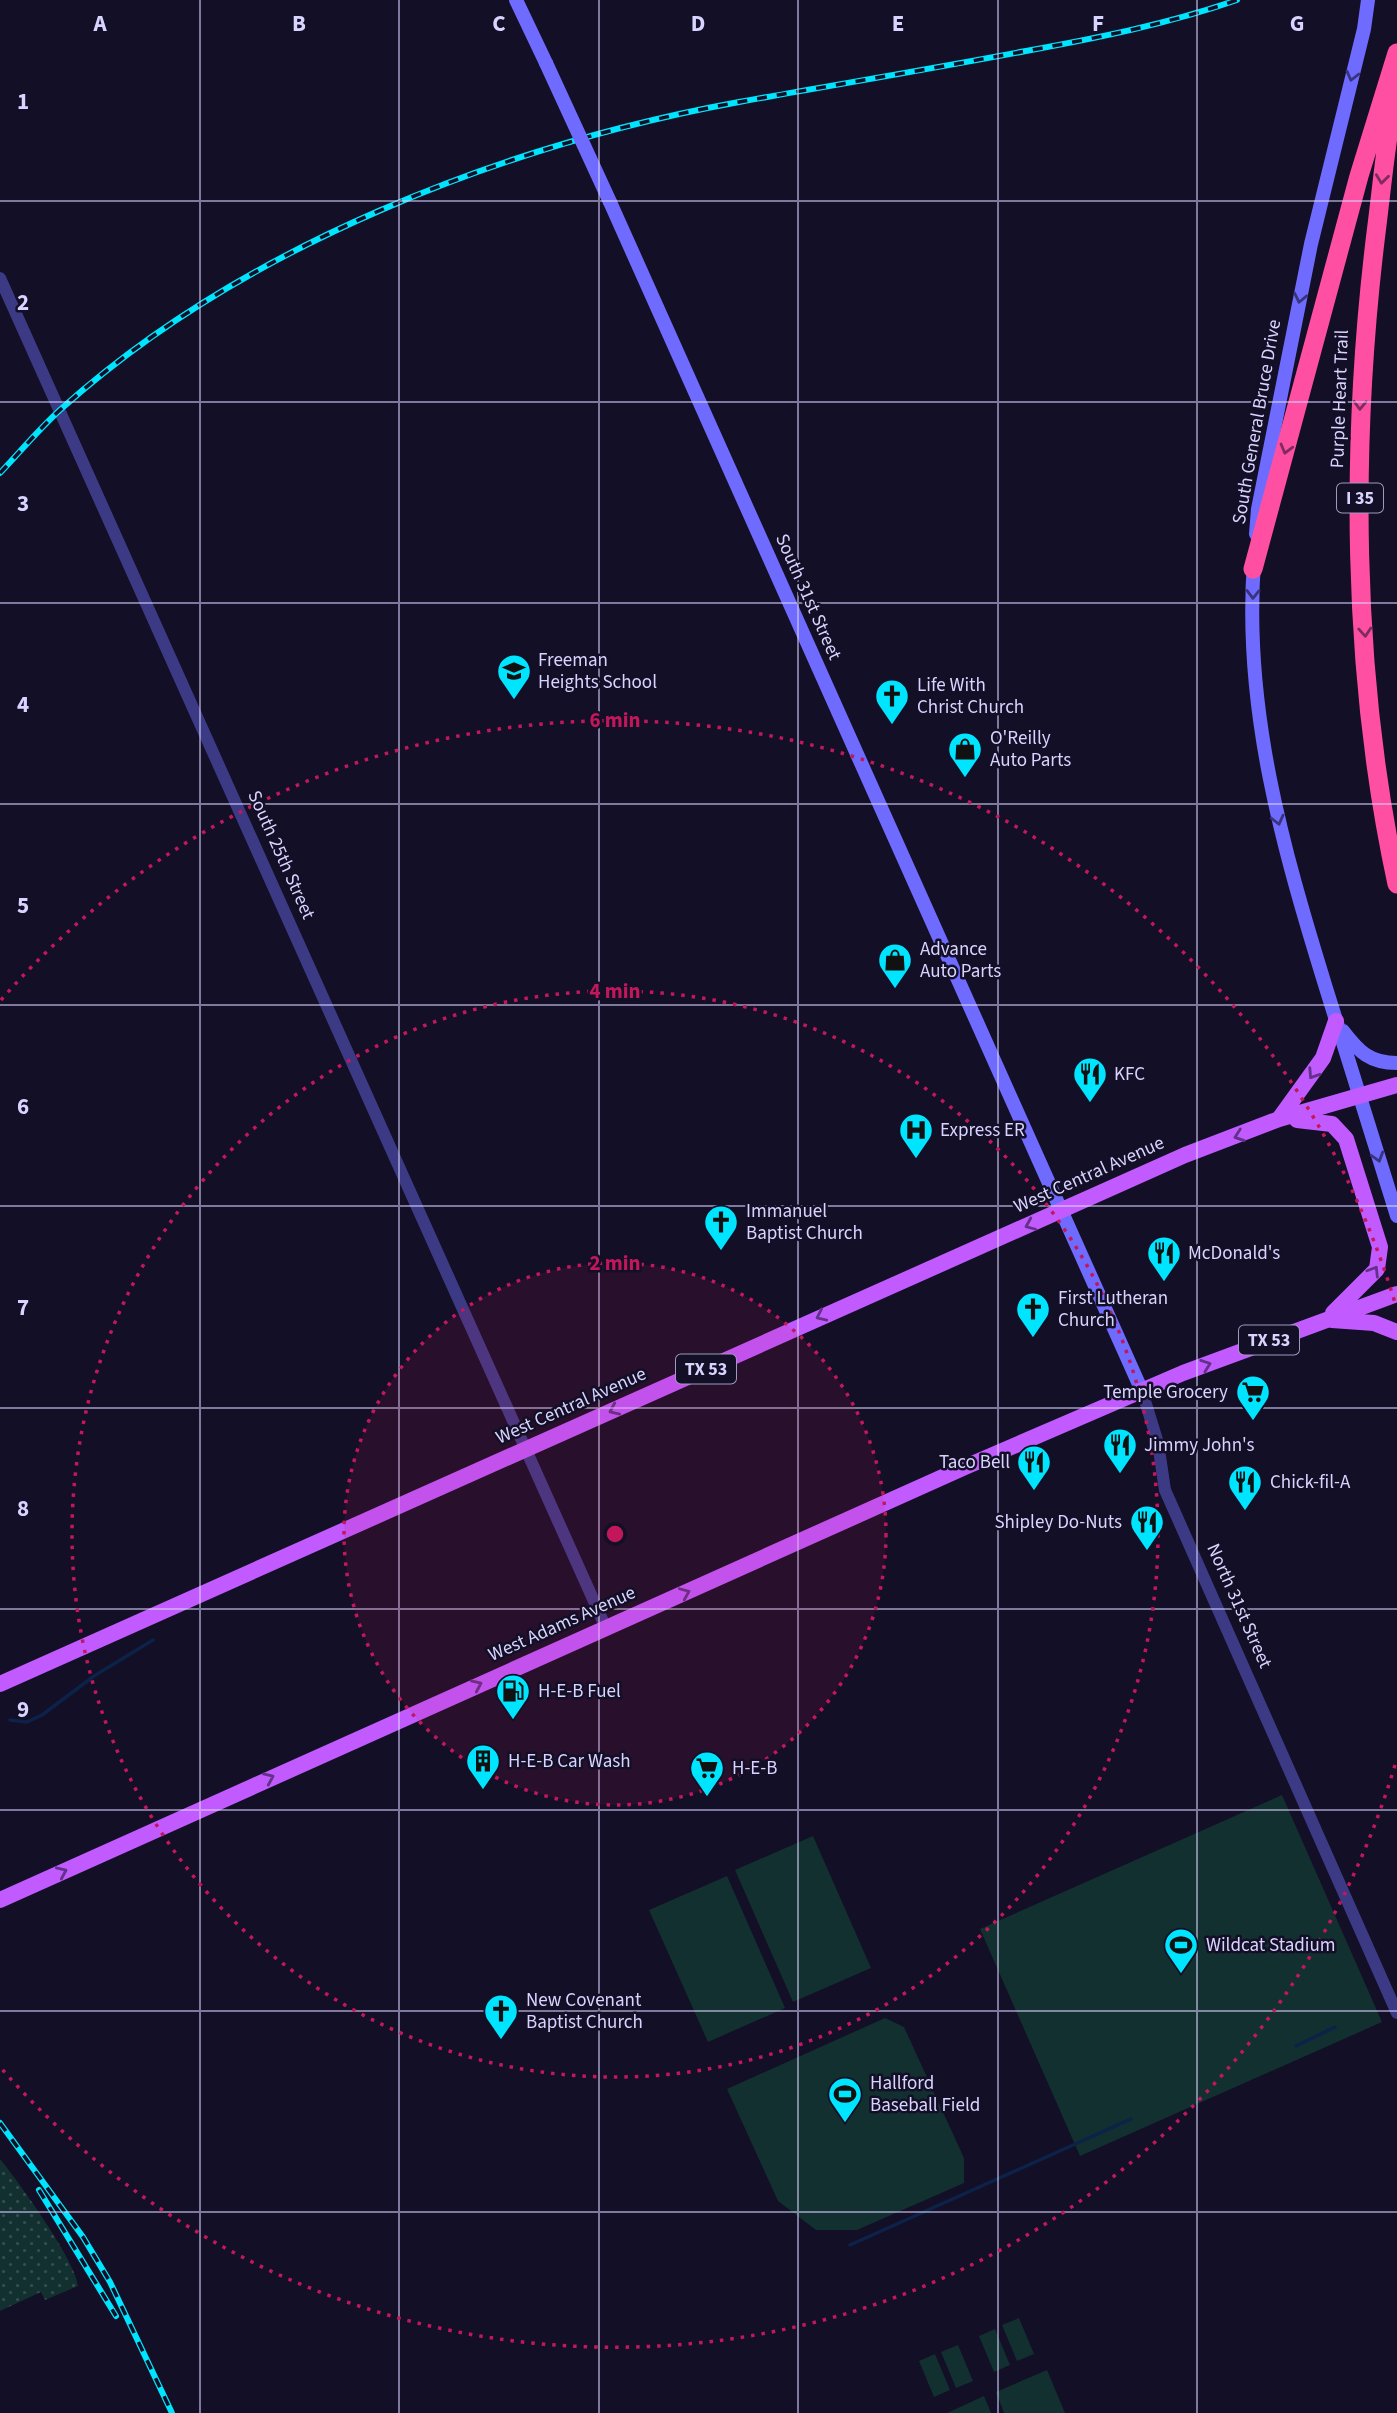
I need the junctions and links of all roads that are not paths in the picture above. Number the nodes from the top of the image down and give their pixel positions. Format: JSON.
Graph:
{"nodes":[{"id":1,"x":516,"y":0,"type":"edge"},
{"id":2,"x":1366,"y":5,"type":"edge"},
{"id":3,"x":1397,"y":53,"type":"edge"},
{"id":4,"x":1397,"y":83,"type":"edge"},
{"id":5,"x":0,"y":278,"type":"edge"},
{"id":6,"x":1253,"y":569,"type":"junction"},
{"id":7,"x":1397,"y":884,"type":"edge"},
{"id":8,"x":1336,"y":1021,"type":"junction"},
{"id":9,"x":1397,"y":1063,"type":"edge"},
{"id":10,"x":1397,"y":1085,"type":"edge"},
{"id":11,"x":1360,"y":1097,"type":"junction"},
{"id":12,"x":1279,"y":1119,"type":"junction"},
{"id":13,"x":1063,"y":1210,"type":"junction"},
{"id":14,"x":1397,"y":1216,"type":"edge"},
{"id":15,"x":1397,"y":1294,"type":"edge"},
{"id":16,"x":1326,"y":1319,"type":"junction"},
{"id":17,"x":1397,"y":1332,"type":"edge"},
{"id":18,"x":1142,"y":1391,"type":"junction"},
{"id":19,"x":527,"y":1448,"type":"junction"},
{"id":20,"x":606,"y":1628,"type":"junction"},
{"id":21,"x":0,"y":1684,"type":"edge"},
{"id":22,"x":0,"y":1900,"type":"edge"},
{"id":23,"x":1397,"y":2013,"type":"edge"}],
"edges":[{"from":1,"to":13,"type":"main road","name":"South 31st Street","bridge":true},
{"from":2,"to":6,"type":"main road","name":"South General Bruce Drive","one_way":true},
{"from":3,"to":6,"type":"highway","one_way":true},
{"from":4,"to":7,"type":"highway","name":"Purple Heart Trail","number":"I 35","one_way":true},
{"from":5,"to":19,"type":"street","name":"South 25th Street"},
{"from":6,"to":8,"type":"main road","name":"South General Bruce Drive","one_way":true},
{"from":8,"to":9,"type":"main road"},
{"from":8,"to":11,"type":"main road","name":"South General Bruce Drive"},
{"from":8,"to":12,"type":"main road","one_way":true},
{"from":10,"to":11,"type":"main road","name":"West Central Avenue","number":"TX 53"},
{"from":11,"to":12,"type":"main road","name":"West Central Avenue","number":"TX 53"},
{"from":11,"to":14,"type":"main road","name":"South General Bruce Drive","one_way":true},
{"from":12,"to":13,"type":"main road","name":"West Central Avenue","number":"TX 53","one_way":true},
{"from":16,"to":12,"type":"main road","one_way":true},
{"from":13,"to":18,"type":"main road","name":"North 31st Street"},
{"from":13,"to":19,"type":"main road","name":"West Central Avenue","number":"TX 53","one_way":true},
{"from":15,"to":16,"type":"main road","number":"TX 53"},
{"from":16,"to":17,"type":"main road"},
{"from":18,"to":16,"type":"main road","number":"TX 53","one_way":true},
{"from":20,"to":18,"type":"main road","name":"West Adams Avenue","number":"TX 53","one_way":true},
{"from":18,"to":23,"type":"street","name":"North 31st Street"},
{"from":19,"to":20,"type":"street","name":"South 25th Street"},
{"from":19,"to":21,"type":"main road","name":"West Central Avenue","number":"TX 53"},
{"from":22,"to":20,"type":"main road","name":"West Adams Avenue","number":"TX 53","one_way":true}]}
